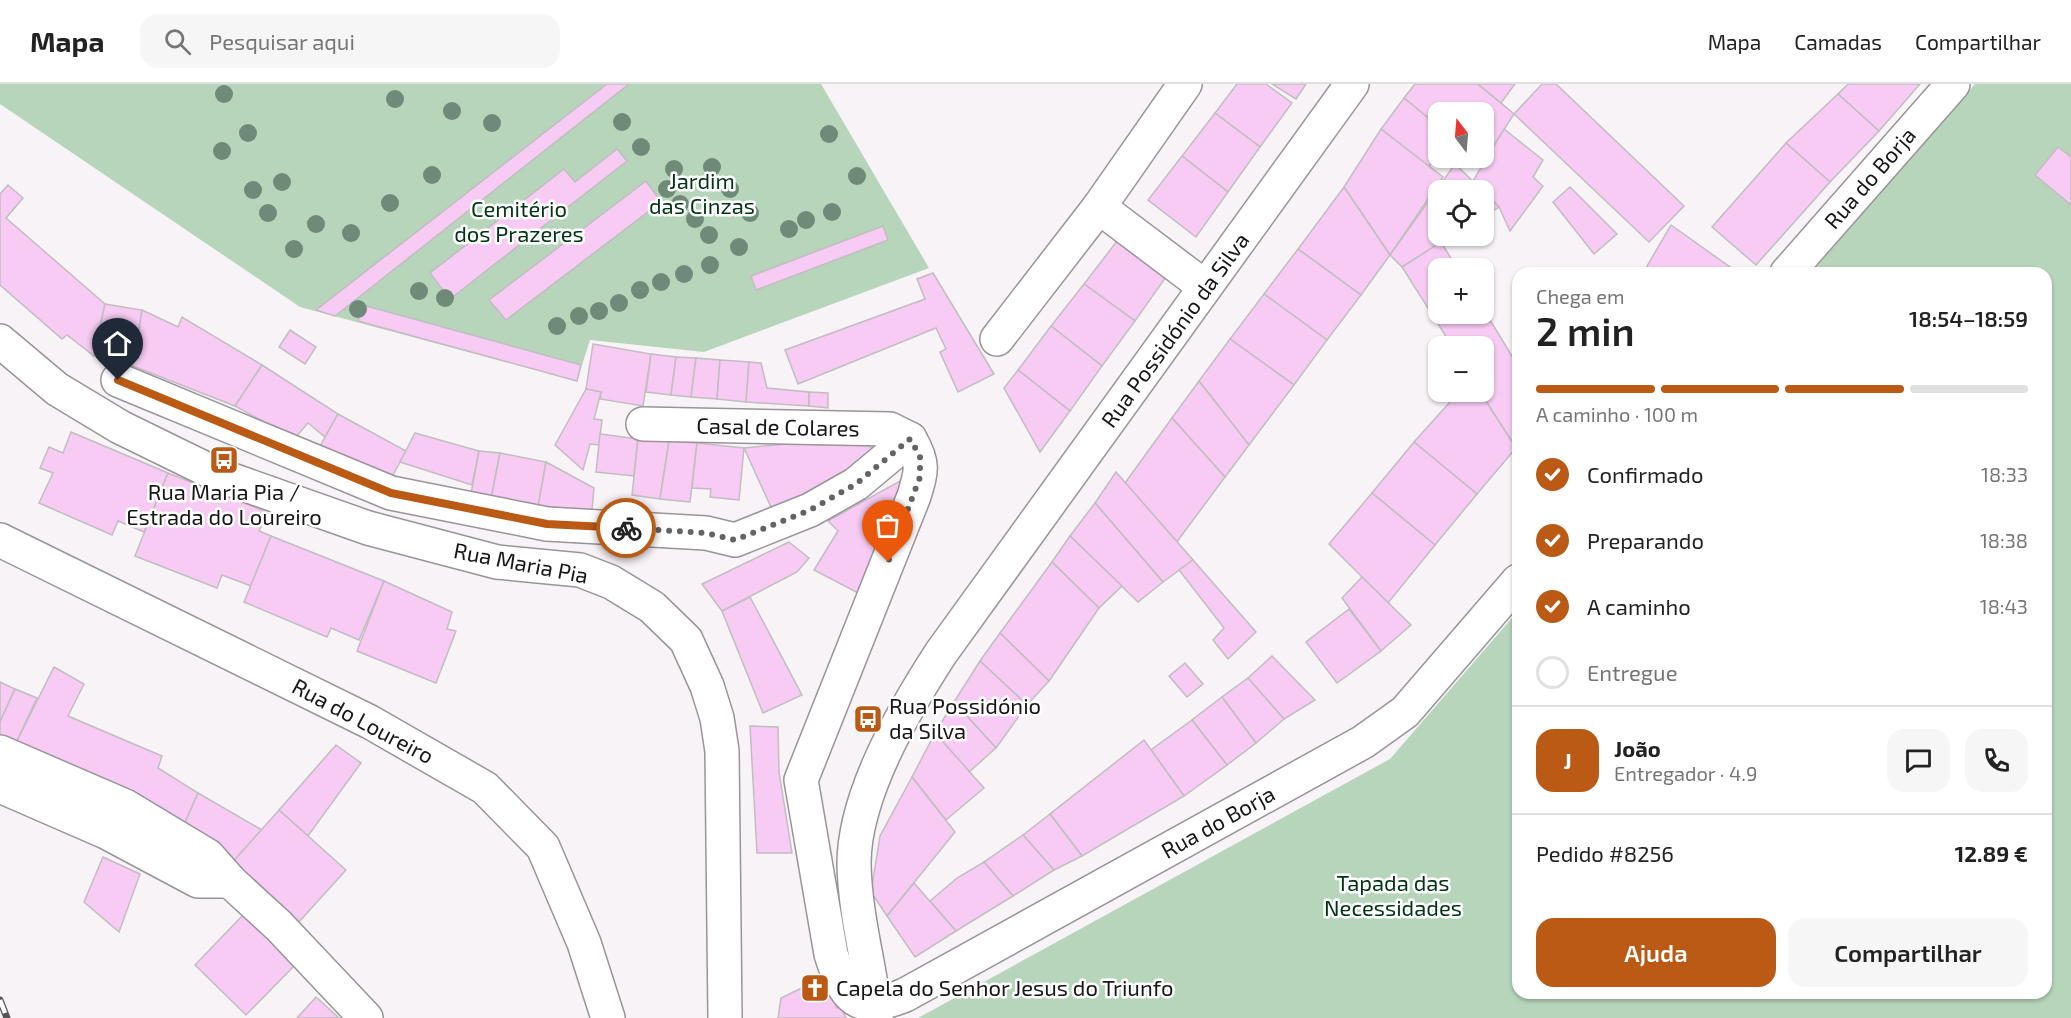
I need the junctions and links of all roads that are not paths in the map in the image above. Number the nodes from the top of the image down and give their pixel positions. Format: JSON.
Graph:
{"nodes":[{"id":1,"x":1185,"y":84,"type":"edge"},
{"id":2,"x":1352,"y":84,"type":"edge"},
{"id":3,"x":1953,"y":84,"type":"edge"},
{"id":4,"x":1099,"y":207,"type":"junction"},
{"id":5,"x":1792,"y":267,"type":"edge"},
{"id":6,"x":1205,"y":287,"type":"junction"},
{"id":7,"x":997,"y":339,"type":"dead end"},
{"id":8,"x":0,"y":341,"type":"edge"},
{"id":9,"x":118,"y":380,"type":"dead end"},
{"id":10,"x":643,"y":424,"type":"dead end"},
{"id":11,"x":910,"y":439,"type":"junction"},
{"id":12,"x":0,"y":540,"type":"edge"},
{"id":13,"x":1512,"y":588,"type":"edge"},
{"id":14,"x":0,"y":752,"type":"edge"},
{"id":15,"x":0,"y":786,"type":"edge"},
{"id":16,"x":230,"y":881,"type":"junction"},
{"id":17,"x":875,"y":1011,"type":"edge"},
{"id":18,"x":366,"y":1018,"type":"edge"},
{"id":19,"x":608,"y":1018,"type":"edge"},
{"id":20,"x":725,"y":1018,"type":"edge"}],
"edges":[{"from":1,"to":4,"type":"street"},
{"from":2,"to":6,"type":"street","name":"Rua Possidónio da Silva"},
{"from":3,"to":5,"type":"street","name":"Rua do Borja"},
{"from":4,"to":6,"type":"street"},
{"from":4,"to":7,"type":"street"},
{"from":6,"to":17,"type":"street","name":"Rua Possidónio da Silva"},
{"from":8,"to":20,"type":"street","name":"Rua Maria Pia"},
{"from":9,"to":11,"type":"street"},
{"from":10,"to":11,"type":"street","name":"Casal de Colares"},
{"from":11,"to":17,"type":"street"},
{"from":12,"to":19,"type":"street","name":"Rua do Loureiro"},
{"from":13,"to":17,"type":"street","name":"Rua do Borja"},
{"from":14,"to":16,"type":"street"},
{"from":15,"to":16,"type":"street"},
{"from":16,"to":18,"type":"street"}]}
